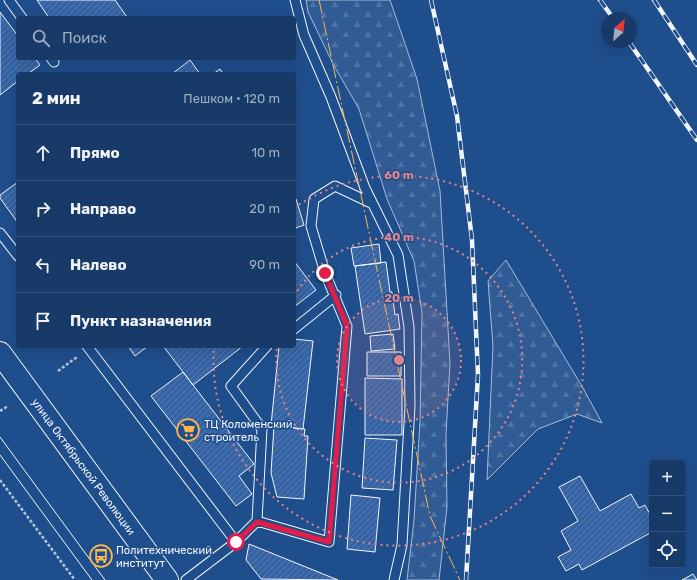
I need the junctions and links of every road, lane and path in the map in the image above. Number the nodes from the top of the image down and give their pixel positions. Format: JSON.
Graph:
{"nodes":[{"id":1,"x":9,"y":0,"type":"edge"},
{"id":2,"x":295,"y":0,"type":"edge"},
{"id":3,"x":21,"y":16,"type":"edge"},
{"id":4,"x":373,"y":204,"type":"junction"},
{"id":5,"x":0,"y":232,"type":"edge"},
{"id":6,"x":16,"y":253,"type":"edge"},
{"id":7,"x":336,"y":295,"type":"junction"},
{"id":8,"x":296,"y":327,"type":"edge"},
{"id":9,"x":87,"y":348,"type":"edge"},
{"id":10,"x":89,"y":348,"type":"edge"},
{"id":11,"x":264,"y":348,"type":"edge"},
{"id":12,"x":0,"y":353,"type":"edge"},
{"id":13,"x":58,"y":371,"type":"dead end"},
{"id":14,"x":8,"y":406,"type":"dead end"},
{"id":15,"x":0,"y":411,"type":"edge"},
{"id":16,"x":0,"y":480,"type":"edge"},
{"id":17,"x":257,"y":522,"type":"junction"},
{"id":18,"x":236,"y":542,"type":"junction"},
{"id":19,"x":75,"y":580,"type":"edge"},
{"id":20,"x":167,"y":580,"type":"edge"},
{"id":21,"x":186,"y":580,"type":"edge"},
{"id":22,"x":394,"y":580,"type":"edge"}],
"edges":[{"from":1,"to":3,"type":"lane"},
{"from":2,"to":4,"type":"lane"},
{"from":4,"to":7,"type":"lane"},
{"from":4,"to":22,"type":"lane"},
{"from":5,"to":6,"type":"lane"},
{"from":7,"to":8,"type":"lane"},
{"from":7,"to":17,"type":"lane"},
{"from":9,"to":13,"type":"path"},
{"from":10,"to":18,"type":"lane"},
{"from":11,"to":17,"type":"lane"},
{"from":12,"to":20,"type":"main road","name":"улица Октябрьской Революции"},
{"from":14,"to":15,"type":"path"},
{"from":16,"to":19,"type":"path"},
{"from":17,"to":18,"type":"lane"},
{"from":18,"to":21,"type":"lane"}]}
